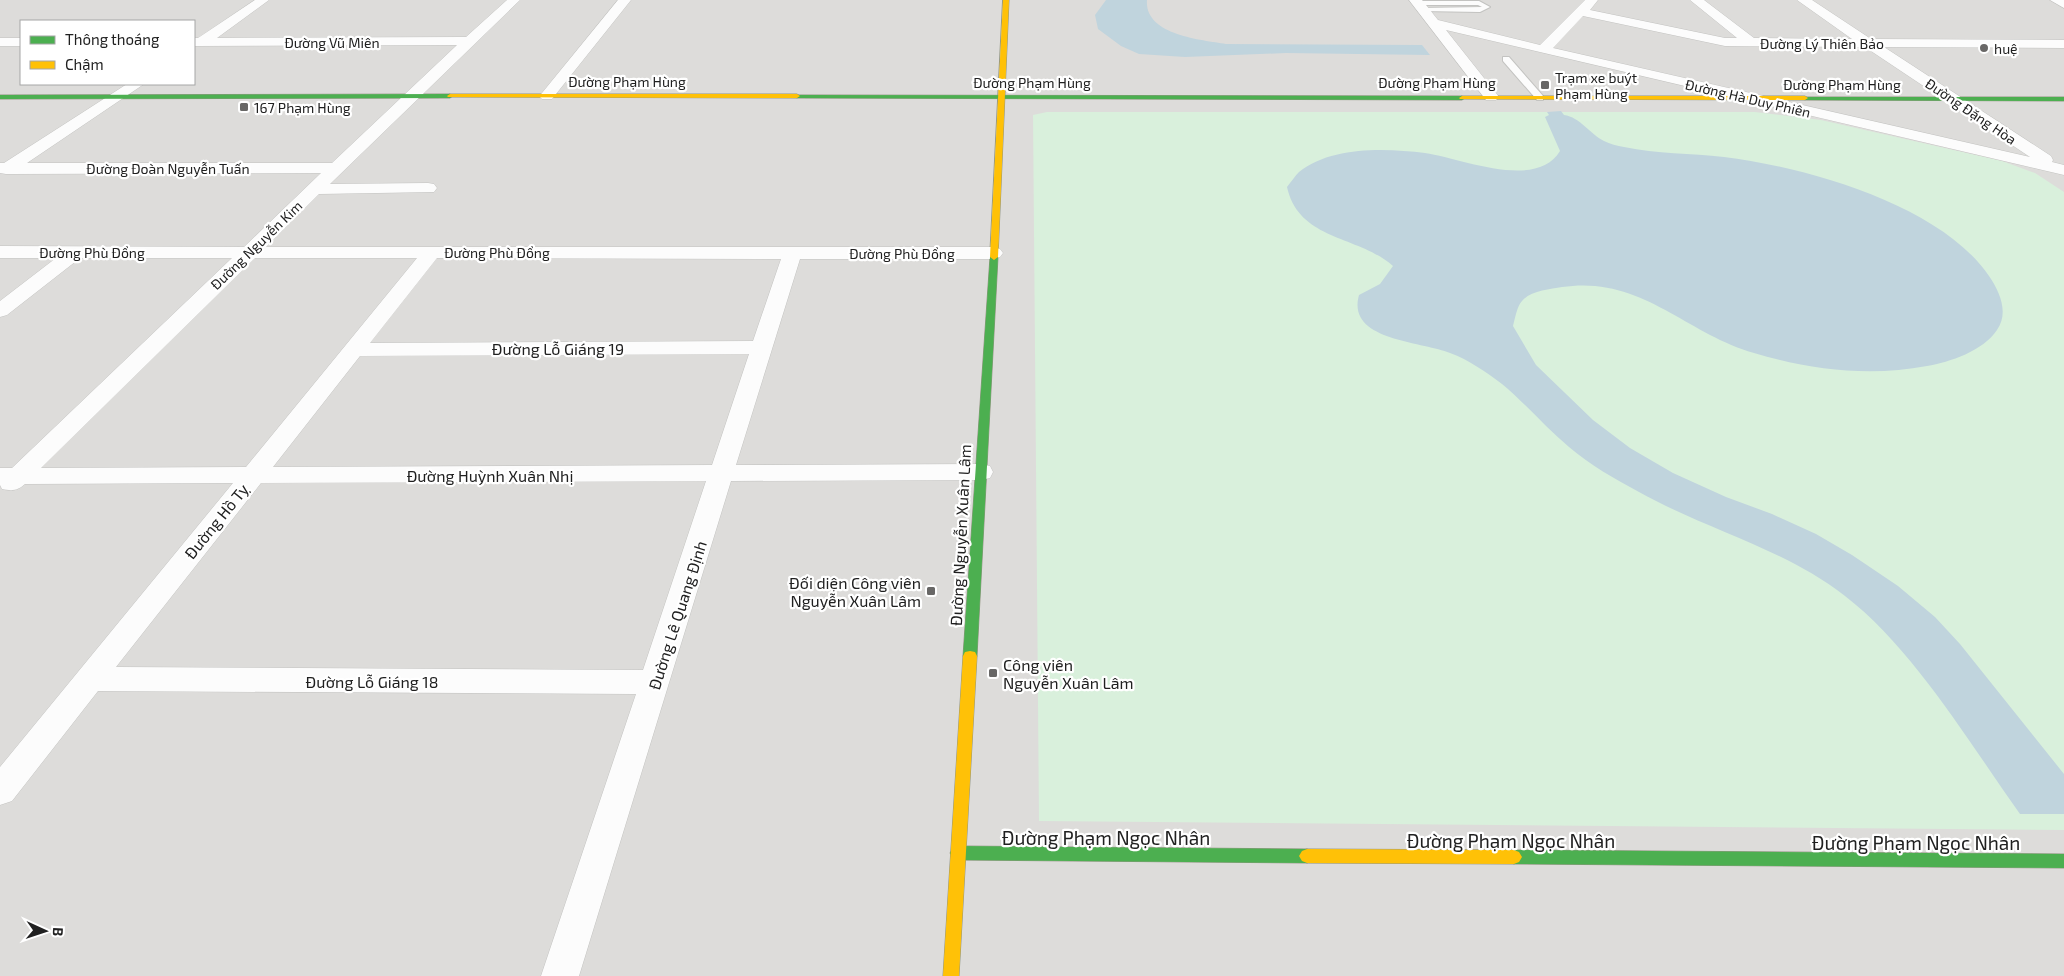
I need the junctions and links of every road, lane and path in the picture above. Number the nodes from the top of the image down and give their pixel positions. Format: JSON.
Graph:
{"nodes":[{"id":1,"x":264,"y":0,"type":"edge"},
{"id":2,"x":514,"y":0,"type":"edge"},
{"id":3,"x":625,"y":0,"type":"edge"},
{"id":4,"x":1006,"y":0,"type":"edge"},
{"id":5,"x":1592,"y":0,"type":"edge"},
{"id":6,"x":1696,"y":0,"type":"edge"},
{"id":7,"x":1803,"y":0,"type":"edge"},
{"id":8,"x":2056,"y":0,"type":"edge"},
{"id":9,"x":1418,"y":4,"type":"edge"},
{"id":10,"x":2064,"y":4,"type":"edge"},
{"id":11,"x":1582,"y":12,"type":"junction"},
{"id":12,"x":1432,"y":23,"type":"junction"},
{"id":13,"x":0,"y":42,"type":"edge"},
{"id":14,"x":20,"y":42,"type":"edge"},
{"id":15,"x":470,"y":42,"type":"junction"},
{"id":16,"x":196,"y":43,"type":"edge"},
{"id":17,"x":1752,"y":43,"type":"junction"},
{"id":18,"x":1869,"y":43,"type":"junction"},
{"id":19,"x":2064,"y":44,"type":"edge"},
{"id":20,"x":1544,"y":49,"type":"junction"},
{"id":21,"x":1506,"y":59,"type":"dead end"},
{"id":22,"x":135,"y":85,"type":"edge"},
{"id":23,"x":410,"y":96,"type":"junction"},
{"id":24,"x":547,"y":96,"type":"junction"},
{"id":25,"x":0,"y":97,"type":"edge"},
{"id":26,"x":116,"y":97,"type":"junction"},
{"id":27,"x":1003,"y":97,"type":"junction"},
{"id":28,"x":1491,"y":97,"type":"junction"},
{"id":29,"x":1540,"y":98,"type":"junction"},
{"id":30,"x":1751,"y":99,"type":"junction"},
{"id":31,"x":1953,"y":99,"type":"junction"},
{"id":32,"x":2064,"y":99,"type":"edge"},
{"id":33,"x":336,"y":168,"type":"junction"},
{"id":34,"x":3,"y":170,"type":"edge"},
{"id":35,"x":2062,"y":170,"type":"edge"},
{"id":36,"x":428,"y":188,"type":"dead end"},
{"id":37,"x":314,"y":189,"type":"junction"},
{"id":38,"x":0,"y":252,"type":"edge"},
{"id":39,"x":75,"y":252,"type":"junction"},
{"id":40,"x":249,"y":252,"type":"junction"},
{"id":41,"x":432,"y":252,"type":"junction"},
{"id":42,"x":792,"y":253,"type":"junction"},
{"id":43,"x":993,"y":253,"type":"junction"},
{"id":44,"x":0,"y":311,"type":"edge"},
{"id":45,"x":762,"y":347,"type":"junction"},
{"id":46,"x":354,"y":350,"type":"junction"},
{"id":47,"x":980,"y":472,"type":"junction"},
{"id":48,"x":723,"y":474,"type":"junction"},
{"id":49,"x":253,"y":475,"type":"junction"},
{"id":50,"x":9,"y":476,"type":"edge"},
{"id":51,"x":0,"y":493,"type":"edge"},
{"id":52,"x":89,"y":679,"type":"junction"},
{"id":53,"x":655,"y":682,"type":"junction"},
{"id":54,"x":0,"y":790,"type":"edge"},
{"id":55,"x":958,"y":853,"type":"junction"},
{"id":56,"x":2064,"y":861,"type":"edge"},
{"id":57,"x":560,"y":976,"type":"edge"},
{"id":58,"x":951,"y":976,"type":"edge"}],
"edges":[{"from":1,"to":16,"type":"street"},
{"from":2,"to":15,"type":"street","name":"Đường Nguyễn Kim"},
{"from":3,"to":24,"type":"street"},
{"from":4,"to":27,"type":"main road","name":"Đường Nguyễn Xuân Lâm"},
{"from":5,"to":11,"type":"street"},
{"from":6,"to":17,"type":"street"},
{"from":7,"to":18,"type":"street","name":"Đường Đặng Hòa"},
{"from":8,"to":10,"type":"street"},
{"from":9,"to":9,"type":"lane"},
{"from":9,"to":12,"type":"street"},
{"from":11,"to":17,"type":"street","name":"Đường Lý Thiên Bảo"},
{"from":11,"to":20,"type":"street"},
{"from":12,"to":20,"type":"street","name":"Đường Hà Duy Phiên"},
{"from":12,"to":28,"type":"street"},
{"from":13,"to":14,"type":"street"},
{"from":15,"to":16,"type":"street","name":"Đường Vũ Miên"},
{"from":15,"to":23,"type":"street","name":"Đường Nguyễn Kim"},
{"from":17,"to":18,"type":"street","name":"Đường Lý Thiên Bảo"},
{"from":18,"to":19,"type":"street","name":"Đường Lý Thiên Bảo"},
{"from":18,"to":31,"type":"street","name":"Đường Đặng Hòa"},
{"from":20,"to":30,"type":"street","name":"Đường Hà Duy Phiên"},
{"from":21,"to":29,"type":"lane"},
{"from":22,"to":26,"type":"street"},
{"from":23,"to":24,"type":"main road","name":"Đường Phạm Hùng"},
{"from":23,"to":26,"type":"main road","name":"Đường Phạm Hùng"},
{"from":23,"to":33,"type":"street","name":"Đường Nguyễn Kim"},
{"from":24,"to":27,"type":"main road","name":"Đường Phạm Hùng"},
{"from":25,"to":26,"type":"main road","name":"Đường Phạm Hùng"},
{"from":26,"to":34,"type":"street"},
{"from":27,"to":28,"type":"main road","name":"Đường Phạm Hùng"},
{"from":27,"to":43,"type":"main road","name":"Đường Nguyễn Xuân Lâm"},
{"from":28,"to":29,"type":"main road","name":"Đường Phạm Hùng"},
{"from":29,"to":30,"type":"main road","name":"Đường Phạm Hùng"},
{"from":30,"to":31,"type":"main road","name":"Đường Phạm Hùng"},
{"from":30,"to":35,"type":"street","name":"Đường Hà Duy Phiên"},
{"from":31,"to":32,"type":"main road","name":"Đường Phạm Hùng"},
{"from":31,"to":35,"type":"street","name":"Đường Đặng Hòa"},
{"from":33,"to":34,"type":"street","name":"Đường Đoàn Nguyễn Tuấn"},
{"from":33,"to":37,"type":"street","name":"Đường Nguyễn Kim"},
{"from":36,"to":37,"type":"street"},
{"from":37,"to":40,"type":"street","name":"Đường Nguyễn Kim"},
{"from":38,"to":39,"type":"street","name":"Đường Phù Đổng"},
{"from":39,"to":40,"type":"street","name":"Đường Phù Đổng"},
{"from":39,"to":44,"type":"street"},
{"from":40,"to":41,"type":"street","name":"Đường Phù Đổng"},
{"from":40,"to":50,"type":"street","name":"Đường Nguyễn Kim"},
{"from":41,"to":42,"type":"street","name":"Đường Phù Đổng"},
{"from":41,"to":46,"type":"street","name":"Đường Hồ Tỵ"},
{"from":42,"to":43,"type":"street","name":"Đường Phù Đổng"},
{"from":42,"to":45,"type":"street","name":"Đường Lê Quang Định"},
{"from":43,"to":47,"type":"main road","name":"Đường Nguyễn Xuân Lâm"},
{"from":45,"to":46,"type":"street","name":"Đường Lỗ Giáng 19"},
{"from":45,"to":48,"type":"street","name":"Đường Lê Quang Định"},
{"from":46,"to":49,"type":"street","name":"Đường Hồ Tỵ"},
{"from":47,"to":48,"type":"street","name":"Đường Huỳnh Xuân Nhị"},
{"from":47,"to":55,"type":"main road","name":"Đường Nguyễn Xuân Lâm"},
{"from":48,"to":49,"type":"street","name":"Đường Huỳnh Xuân Nhị"},
{"from":48,"to":53,"type":"street","name":"Đường Lê Quang Định"},
{"from":49,"to":50,"type":"street","name":"Đường Huỳnh Xuân Nhị"},
{"from":49,"to":52,"type":"street","name":"Đường Hồ Tỵ"},
{"from":50,"to":51,"type":"street","name":"Đường Nguyễn Kim"},
{"from":52,"to":53,"type":"street","name":"Đường Lỗ Giáng 18"},
{"from":52,"to":54,"type":"street","name":"Đường Hồ Tỵ"},
{"from":53,"to":57,"type":"street","name":"Đường Lê Quang Định"},
{"from":55,"to":56,"type":"main road","name":"Đường Phạm Ngọc Nhân"},
{"from":55,"to":58,"type":"main road","name":"Đường Nguyễn Xuân Lâm"}]}
